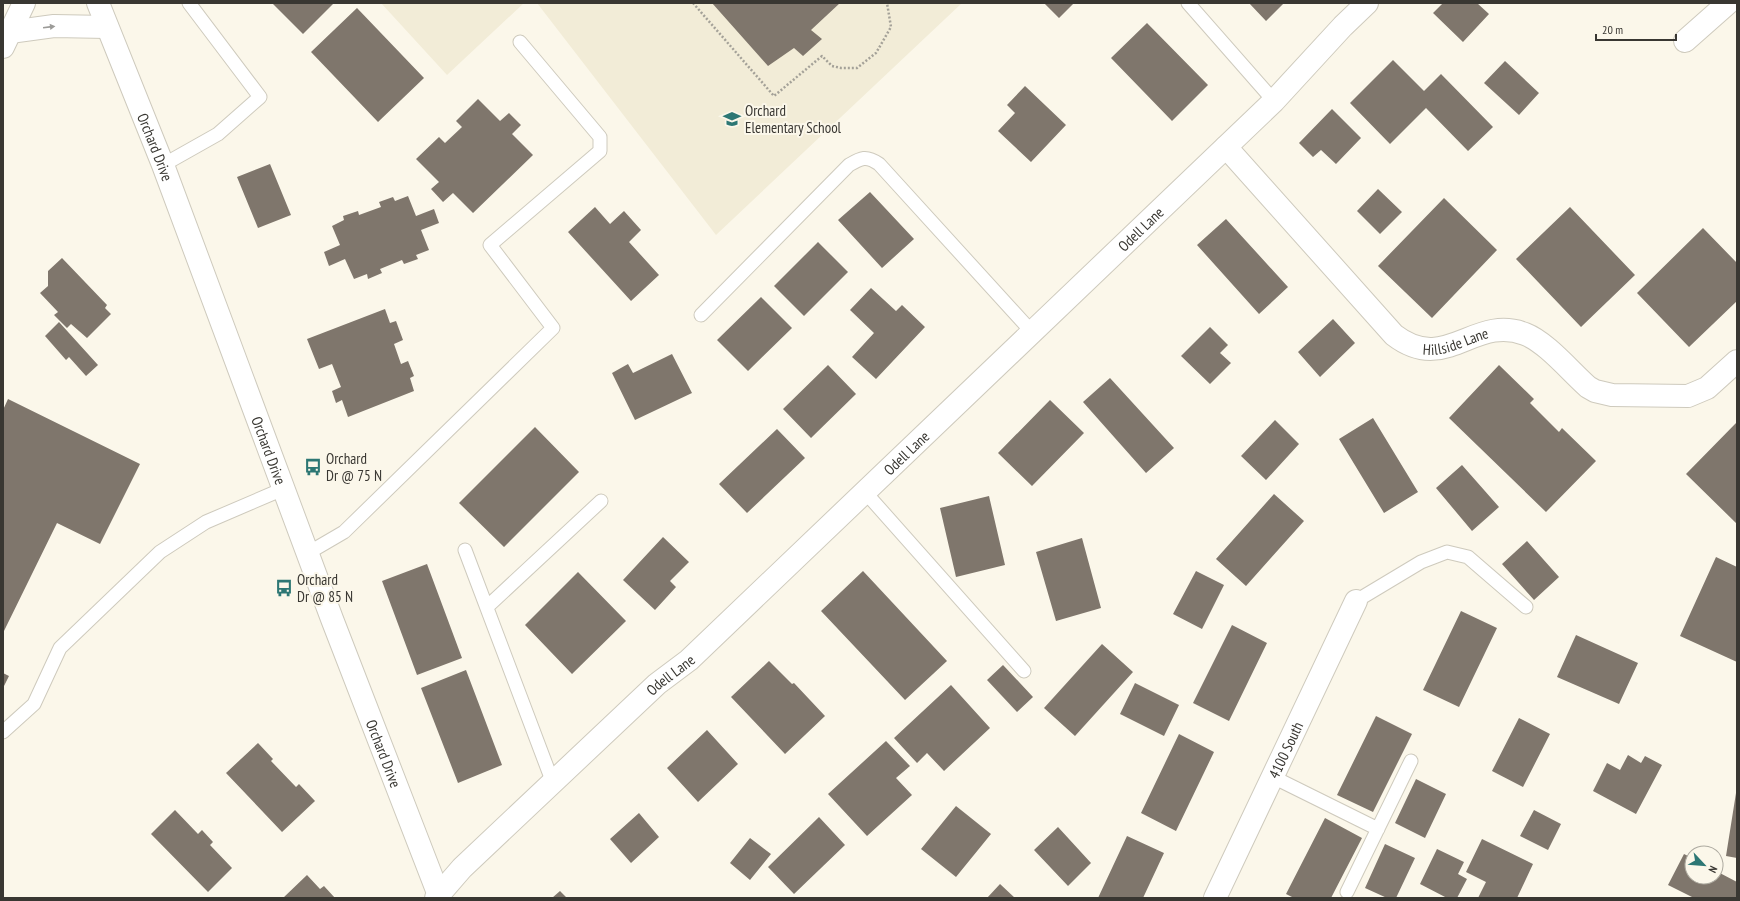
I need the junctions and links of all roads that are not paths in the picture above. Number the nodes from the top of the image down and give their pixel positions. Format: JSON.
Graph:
{"nodes":[{"id":1,"x":24,"y":3,"type":"edge"},
{"id":2,"x":98,"y":3,"type":"edge"},
{"id":3,"x":189,"y":3,"type":"edge"},
{"id":4,"x":1188,"y":3,"type":"edge"},
{"id":5,"x":1367,"y":3,"type":"edge"},
{"id":6,"x":1728,"y":3,"type":"edge"},
{"id":7,"x":107,"y":27,"type":"junction"},
{"id":8,"x":7,"y":39,"type":"edge"},
{"id":9,"x":1685,"y":41,"type":"dead end"},
{"id":10,"x":520,"y":42,"type":"dead end"},
{"id":11,"x":1274,"y":101,"type":"junction"},
{"id":12,"x":1226,"y":147,"type":"junction"},
{"id":13,"x":163,"y":165,"type":"junction"},
{"id":14,"x":701,"y":315,"type":"dead end"},
{"id":15,"x":1032,"y":332,"type":"junction"},
{"id":16,"x":1737,"y":360,"type":"edge"},
{"id":17,"x":283,"y":489,"type":"junction"},
{"id":18,"x":865,"y":492,"type":"junction"},
{"id":19,"x":601,"y":501,"type":"dead end"},
{"id":20,"x":465,"y":550,"type":"dead end"},
{"id":21,"x":308,"y":553,"type":"junction"},
{"id":22,"x":1356,"y":601,"type":"joint"},
{"id":23,"x":487,"y":607,"type":"junction"},
{"id":24,"x":1526,"y":607,"type":"dead end"},
{"id":25,"x":1024,"y":672,"type":"dead end"},
{"id":26,"x":3,"y":732,"type":"edge"},
{"id":27,"x":1411,"y":761,"type":"dead end"},
{"id":28,"x":1273,"y":777,"type":"junction"},
{"id":29,"x":553,"y":783,"type":"junction"},
{"id":30,"x":1378,"y":829,"type":"junction"},
{"id":31,"x":1347,"y":892,"type":"dead end"},
{"id":32,"x":439,"y":897,"type":"edge"},
{"id":33,"x":1215,"y":898,"type":"edge"}],
"edges":[{"from":1,"to":8,"type":"street"},
{"from":2,"to":7,"type":"street","name":"Orchard Drive"},
{"from":3,"to":13,"type":"lane"},
{"from":4,"to":11,"type":"lane"},
{"from":5,"to":11,"type":"street","name":"Odell Lane"},
{"from":6,"to":9,"type":"street"},
{"from":8,"to":7,"type":"street","one_way":true},
{"from":7,"to":13,"type":"street","name":"Orchard Drive"},
{"from":10,"to":21,"type":"lane"},
{"from":11,"to":12,"type":"street","name":"Odell Lane"},
{"from":12,"to":15,"type":"street","name":"Odell Lane"},
{"from":12,"to":16,"type":"street","name":"Hillside Lane"},
{"from":13,"to":17,"type":"street","name":"Orchard Drive"},
{"from":14,"to":15,"type":"lane"},
{"from":15,"to":18,"type":"street","name":"Odell Lane"},
{"from":17,"to":21,"type":"street","name":"Orchard Drive"},
{"from":17,"to":26,"type":"lane"},
{"from":18,"to":25,"type":"lane"},
{"from":18,"to":29,"type":"street","name":"Odell Lane"},
{"from":19,"to":23,"type":"lane"},
{"from":20,"to":23,"type":"lane"},
{"from":21,"to":32,"type":"street","name":"Orchard Drive"},
{"from":22,"to":24,"type":"lane"},
{"from":22,"to":28,"type":"street","name":"4100 South"},
{"from":23,"to":29,"type":"lane"},
{"from":27,"to":30,"type":"lane"},
{"from":28,"to":30,"type":"lane"},
{"from":28,"to":33,"type":"street","name":"4100 South"},
{"from":29,"to":32,"type":"street","name":"Odell Lane"},
{"from":30,"to":31,"type":"lane"}]}
